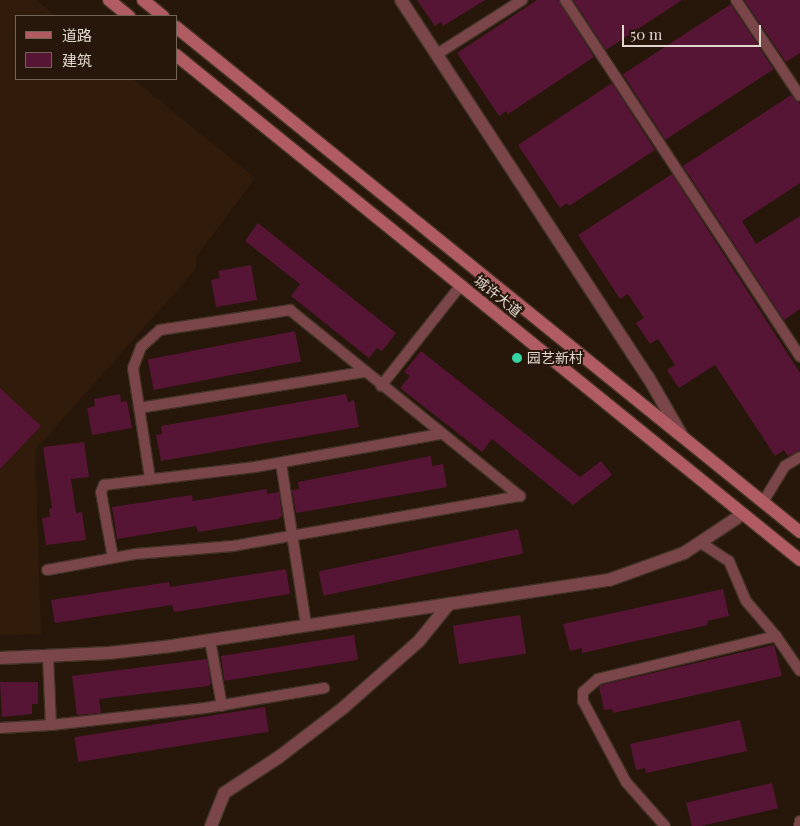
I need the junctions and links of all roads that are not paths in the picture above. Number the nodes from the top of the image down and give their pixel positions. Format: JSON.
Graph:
{"nodes":[{"id":1,"x":108,"y":0,"type":"edge"},
{"id":2,"x":143,"y":0,"type":"edge"},
{"id":3,"x":402,"y":0,"type":"edge"},
{"id":4,"x":522,"y":0,"type":"edge"},
{"id":5,"x":565,"y":0,"type":"edge"},
{"id":6,"x":736,"y":0,"type":"edge"},
{"id":7,"x":128,"y":15,"type":"edge"},
{"id":8,"x":162,"y":15,"type":"edge"},
{"id":9,"x":178,"y":29,"type":"edge"},
{"id":10,"x":437,"y":54,"type":"junction"},
{"id":11,"x":178,"y":57,"type":"edge"},
{"id":12,"x":800,"y":96,"type":"edge"},
{"id":13,"x":461,"y":285,"type":"junction"},
{"id":14,"x":800,"y":356,"type":"edge"},
{"id":15,"x":365,"y":372,"type":"junction"},
{"id":16,"x":381,"y":386,"type":"junction"},
{"id":17,"x":139,"y":408,"type":"junction"},
{"id":18,"x":440,"y":434,"type":"junction"},
{"id":19,"x":682,"y":436,"type":"junction"},
{"id":20,"x":800,"y":457,"type":"edge"},
{"id":21,"x":280,"y":463,"type":"junction"},
{"id":22,"x":150,"y":478,"type":"junction"},
{"id":23,"x":763,"y":502,"type":"junction"},
{"id":24,"x":743,"y":514,"type":"junction"},
{"id":25,"x":800,"y":532,"type":"edge"},
{"id":26,"x":292,"y":536,"type":"junction"},
{"id":27,"x":702,"y":543,"type":"junction"},
{"id":28,"x":113,"y":558,"type":"junction"},
{"id":29,"x":800,"y":560,"type":"edge"},
{"id":30,"x":48,"y":570,"type":"dead end"},
{"id":31,"x":449,"y":604,"type":"junction"},
{"id":32,"x":306,"y":625,"type":"junction"},
{"id":33,"x":776,"y":636,"type":"junction"},
{"id":34,"x":210,"y":640,"type":"junction"},
{"id":35,"x":48,"y":657,"type":"junction"},
{"id":36,"x":0,"y":658,"type":"edge"},
{"id":37,"x":800,"y":671,"type":"edge"},
{"id":38,"x":324,"y":688,"type":"dead end"},
{"id":39,"x":222,"y":706,"type":"junction"},
{"id":40,"x":52,"y":726,"type":"junction"},
{"id":41,"x":0,"y":728,"type":"edge"},
{"id":42,"x":800,"y":821,"type":"edge"},
{"id":43,"x":211,"y":826,"type":"edge"},
{"id":44,"x":665,"y":826,"type":"edge"},
{"id":45,"x":799,"y":826,"type":"edge"}],
"edges":[{"from":1,"to":7,"type":"main road"},
{"from":2,"to":8,"type":"main road"},
{"from":3,"to":10,"type":"street"},
{"from":4,"to":10,"type":"lane"},
{"from":5,"to":14,"type":"lane"},
{"from":6,"to":12,"type":"lane"},
{"from":9,"to":19,"type":"main road","name":"城许大道"},
{"from":10,"to":19,"type":"street"},
{"from":11,"to":13,"type":"main road","name":"城许大道"},
{"from":13,"to":16,"type":"lane"},
{"from":13,"to":24,"type":"main road","name":"城许大道"},
{"from":15,"to":16,"type":"lane"},
{"from":15,"to":17,"type":"lane"},
{"from":15,"to":17,"type":"lane"},
{"from":16,"to":18,"type":"lane"},
{"from":17,"to":22,"type":"lane"},
{"from":18,"to":21,"type":"lane"},
{"from":18,"to":26,"type":"lane"},
{"from":19,"to":23,"type":"main road","name":"城许大道"},
{"from":20,"to":23,"type":"lane"},
{"from":21,"to":22,"type":"lane"},
{"from":21,"to":26,"type":"lane"},
{"from":22,"to":28,"type":"lane"},
{"from":23,"to":25,"type":"main road","name":"城许大道"},
{"from":24,"to":27,"type":"street"},
{"from":24,"to":29,"type":"main road","name":"城许大道"},
{"from":26,"to":28,"type":"lane"},
{"from":26,"to":32,"type":"lane"},
{"from":27,"to":31,"type":"street"},
{"from":27,"to":33,"type":"lane"},
{"from":28,"to":30,"type":"lane"},
{"from":31,"to":32,"type":"street"},
{"from":31,"to":43,"type":"street"},
{"from":32,"to":34,"type":"street"},
{"from":33,"to":37,"type":"lane"},
{"from":33,"to":44,"type":"lane"},
{"from":34,"to":35,"type":"street"},
{"from":34,"to":39,"type":"lane"},
{"from":35,"to":36,"type":"street"},
{"from":35,"to":40,"type":"lane"},
{"from":38,"to":39,"type":"lane"},
{"from":39,"to":40,"type":"lane"},
{"from":40,"to":41,"type":"lane"},
{"from":42,"to":45,"type":"lane"}]}
